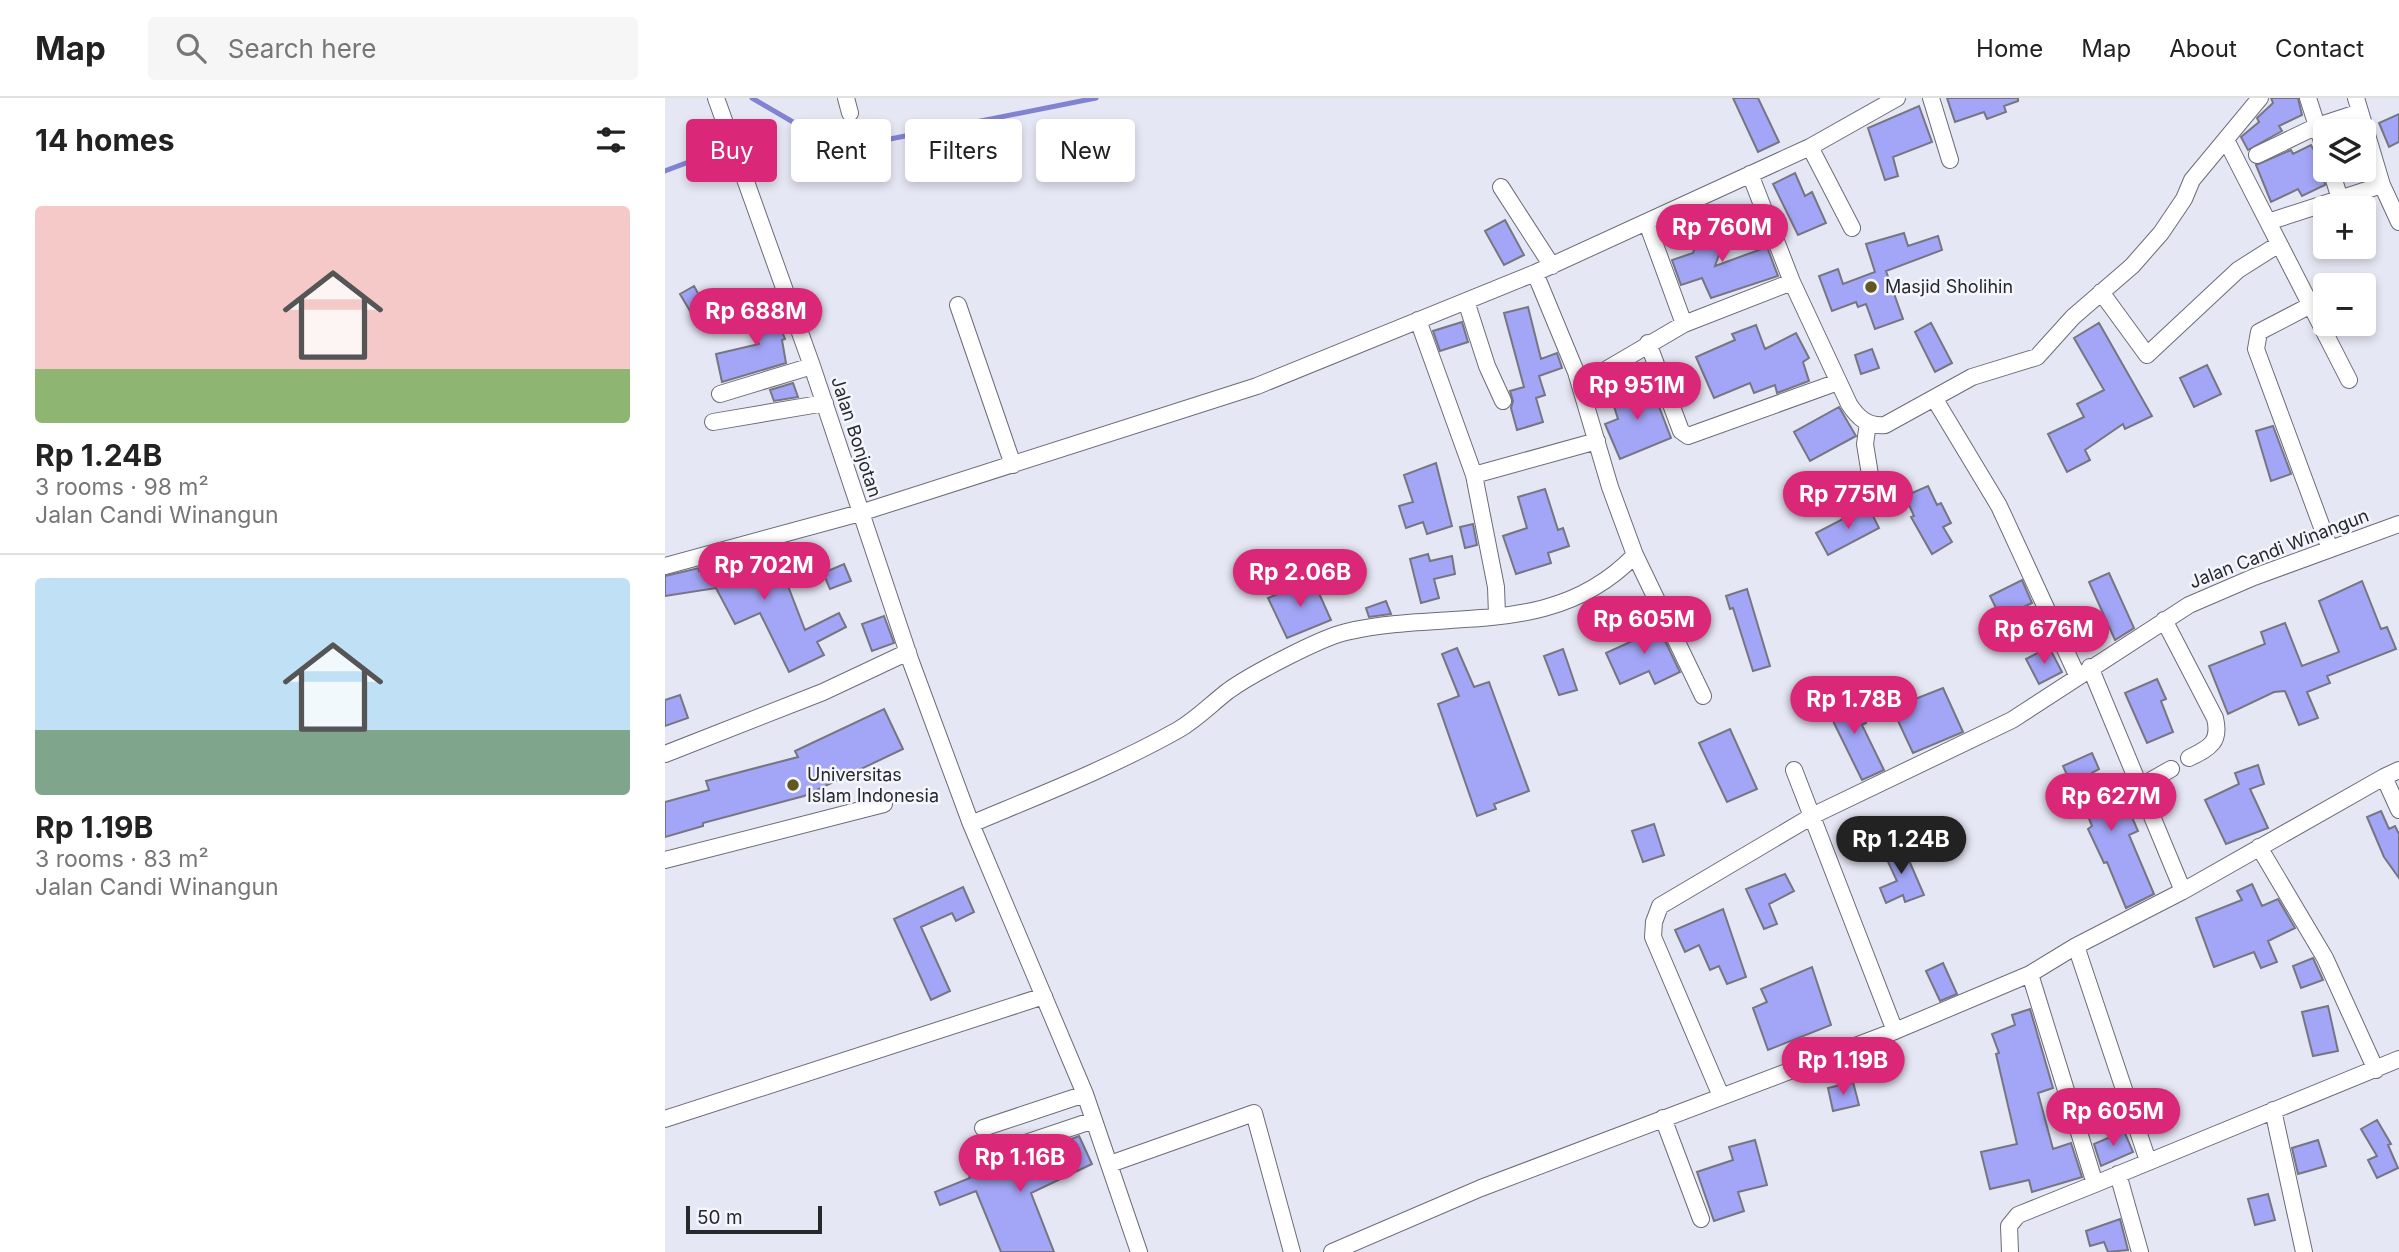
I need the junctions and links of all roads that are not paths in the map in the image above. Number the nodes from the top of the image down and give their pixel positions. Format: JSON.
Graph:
{"nodes":[{"id":1,"x":716,"y":98,"type":"edge"},
{"id":2,"x":1897,"y":98,"type":"edge"},
{"id":3,"x":1931,"y":98,"type":"edge"},
{"id":4,"x":2260,"y":98,"type":"edge"},
{"id":5,"x":2308,"y":98,"type":"edge"},
{"id":6,"x":2358,"y":105,"type":"edge"},
{"id":7,"x":2315,"y":119,"type":"edge"},
{"id":8,"x":2331,"y":119,"type":"edge"},
{"id":9,"x":2313,"y":128,"type":"edge"},
{"id":10,"x":2226,"y":139,"type":"junction"},
{"id":11,"x":1810,"y":147,"type":"junction"},
{"id":12,"x":2257,"y":155,"type":"dead end"},
{"id":13,"x":1950,"y":160,"type":"dead end"},
{"id":14,"x":1749,"y":174,"type":"junction"},
{"id":15,"x":2382,"y":186,"type":"junction"},
{"id":16,"x":1501,"y":187,"type":"dead end"},
{"id":17,"x":2350,"y":196,"type":"edge"},
{"id":18,"x":2313,"y":208,"type":"edge"},
{"id":19,"x":2268,"y":222,"type":"junction"},
{"id":20,"x":2399,"y":222,"type":"edge"},
{"id":21,"x":1647,"y":223,"type":"junction"},
{"id":22,"x":1852,"y":228,"type":"dead end"},
{"id":23,"x":2279,"y":244,"type":"junction"},
{"id":24,"x":1552,"y":266,"type":"junction"},
{"id":25,"x":1535,"y":274,"type":"junction"},
{"id":26,"x":1792,"y":282,"type":"junction"},
{"id":27,"x":2101,"y":292,"type":"junction"},
{"id":28,"x":1466,"y":301,"type":"junction"},
{"id":29,"x":958,"y":305,"type":"dead end"},
{"id":30,"x":2311,"y":305,"type":"junction"},
{"id":31,"x":1418,"y":320,"type":"junction"},
{"id":32,"x":1684,"y":324,"type":"junction"},
{"id":33,"x":1648,"y":343,"type":"junction"},
{"id":34,"x":812,"y":366,"type":"junction"},
{"id":35,"x":2349,"y":380,"type":"dead end"},
{"id":36,"x":1838,"y":382,"type":"junction"},
{"id":37,"x":1580,"y":385,"type":"junction"},
{"id":38,"x":720,"y":394,"type":"dead end"},
{"id":39,"x":1934,"y":398,"type":"junction"},
{"id":40,"x":1503,"y":401,"type":"dead end"},
{"id":41,"x":825,"y":403,"type":"junction"},
{"id":42,"x":713,"y":422,"type":"dead end"},
{"id":43,"x":1868,"y":423,"type":"junction"},
{"id":44,"x":1597,"y":442,"type":"junction"},
{"id":45,"x":1013,"y":465,"type":"junction"},
{"id":46,"x":1474,"y":475,"type":"junction"},
{"id":47,"x":1872,"y":487,"type":"dead end"},
{"id":48,"x":860,"y":513,"type":"junction"},
{"id":49,"x":2399,"y":524,"type":"edge"},
{"id":50,"x":2330,"y":549,"type":"junction"},
{"id":51,"x":1635,"y":555,"type":"junction"},
{"id":52,"x":665,"y":566,"type":"edge"},
{"id":53,"x":1497,"y":615,"type":"junction"},
{"id":54,"x":2164,"y":620,"type":"junction"},
{"id":55,"x":908,"y":652,"type":"junction"},
{"id":56,"x":2084,"y":671,"type":"junction"},
{"id":57,"x":1703,"y":696,"type":"dead end"},
{"id":58,"x":665,"y":754,"type":"edge"},
{"id":59,"x":2189,"y":758,"type":"dead end"},
{"id":60,"x":2171,"y":769,"type":"dead end"},
{"id":61,"x":1794,"y":770,"type":"dead end"},
{"id":62,"x":2399,"y":770,"type":"edge"},
{"id":63,"x":2384,"y":777,"type":"junction"},
{"id":64,"x":2141,"y":786,"type":"junction"},
{"id":65,"x":884,"y":804,"type":"dead end"},
{"id":66,"x":2399,"y":810,"type":"edge"},
{"id":67,"x":1814,"y":814,"type":"junction"},
{"id":68,"x":971,"y":824,"type":"junction"},
{"id":69,"x":2259,"y":847,"type":"junction"},
{"id":70,"x":665,"y":860,"type":"edge"},
{"id":71,"x":2183,"y":891,"type":"junction"},
{"id":72,"x":2076,"y":946,"type":"junction"},
{"id":73,"x":2030,"y":974,"type":"junction"},
{"id":74,"x":1044,"y":996,"type":"junction"},
{"id":75,"x":1895,"y":1031,"type":"junction"},
{"id":76,"x":2399,"y":1059,"type":"edge"},
{"id":77,"x":2376,"y":1070,"type":"junction"},
{"id":78,"x":1085,"y":1094,"type":"junction"},
{"id":79,"x":1721,"y":1096,"type":"junction"},
{"id":80,"x":2273,"y":1110,"type":"junction"},
{"id":81,"x":1663,"y":1118,"type":"junction"},
{"id":82,"x":665,"y":1119,"type":"edge"},
{"id":83,"x":1094,"y":1120,"type":"junction"},
{"id":84,"x":983,"y":1128,"type":"dead end"},
{"id":85,"x":990,"y":1155,"type":"dead end"},
{"id":86,"x":2148,"y":1161,"type":"junction"},
{"id":87,"x":1110,"y":1164,"type":"junction"},
{"id":88,"x":2118,"y":1174,"type":"junction"},
{"id":89,"x":2095,"y":1184,"type":"junction"},
{"id":90,"x":1701,"y":1219,"type":"dead end"},
{"id":91,"x":1139,"y":1252,"type":"edge"},
{"id":92,"x":1292,"y":1252,"type":"edge"},
{"id":93,"x":1332,"y":1252,"type":"edge"},
{"id":94,"x":2010,"y":1252,"type":"edge"},
{"id":95,"x":2140,"y":1252,"type":"edge"},
{"id":96,"x":2304,"y":1252,"type":"edge"}],
"edges":[{"from":1,"to":34,"type":"street","name":"Jalan Bonjotan"},
{"from":2,"to":11,"type":"street"},
{"from":3,"to":13,"type":"street"},
{"from":4,"to":10,"type":"street"},
{"from":5,"to":7,"type":"street"},
{"from":6,"to":8,"type":"street"},
{"from":6,"to":15,"type":"street"},
{"from":9,"to":12,"type":"street"},
{"from":10,"to":19,"type":"street"},
{"from":10,"to":27,"type":"street"},
{"from":11,"to":14,"type":"street"},
{"from":11,"to":22,"type":"street"},
{"from":14,"to":21,"type":"street"},
{"from":14,"to":26,"type":"street"},
{"from":15,"to":17,"type":"street"},
{"from":15,"to":20,"type":"street"},
{"from":16,"to":24,"type":"street"},
{"from":18,"to":19,"type":"street"},
{"from":19,"to":23,"type":"street"},
{"from":21,"to":24,"type":"street"},
{"from":21,"to":32,"type":"street"},
{"from":23,"to":27,"type":"street"},
{"from":23,"to":30,"type":"street"},
{"from":24,"to":25,"type":"street"},
{"from":25,"to":28,"type":"street"},
{"from":25,"to":37,"type":"street"},
{"from":26,"to":32,"type":"street"},
{"from":26,"to":36,"type":"street"},
{"from":27,"to":39,"type":"street"},
{"from":28,"to":31,"type":"street"},
{"from":28,"to":40,"type":"street"},
{"from":29,"to":45,"type":"street"},
{"from":30,"to":35,"type":"street"},
{"from":30,"to":50,"type":"street"},
{"from":31,"to":45,"type":"street"},
{"from":31,"to":46,"type":"street"},
{"from":32,"to":33,"type":"street"},
{"from":33,"to":36,"type":"street"},
{"from":33,"to":37,"type":"street"},
{"from":34,"to":38,"type":"street"},
{"from":34,"to":41,"type":"street","name":"Jalan Bonjotan"},
{"from":36,"to":43,"type":"street"},
{"from":37,"to":44,"type":"street"},
{"from":39,"to":43,"type":"street"},
{"from":39,"to":56,"type":"street"},
{"from":41,"to":42,"type":"street"},
{"from":41,"to":48,"type":"street","name":"Jalan Bonjotan"},
{"from":43,"to":47,"type":"street"},
{"from":44,"to":46,"type":"street"},
{"from":44,"to":51,"type":"street"},
{"from":45,"to":48,"type":"street"},
{"from":46,"to":53,"type":"street"},
{"from":48,"to":52,"type":"street"},
{"from":48,"to":55,"type":"street","name":"Jalan Bonjotan"},
{"from":49,"to":50,"type":"street","name":"Jalan Candi Winangun"},
{"from":50,"to":54,"type":"street","name":"Jalan Candi Winangun"},
{"from":51,"to":53,"type":"street"},
{"from":51,"to":57,"type":"street"},
{"from":53,"to":68,"type":"street"},
{"from":54,"to":56,"type":"street","name":"Jalan Candi Winangun"},
{"from":54,"to":59,"type":"street"},
{"from":55,"to":58,"type":"street"},
{"from":55,"to":68,"type":"street","name":"Jalan Bonjotan"},
{"from":56,"to":64,"type":"street"},
{"from":56,"to":67,"type":"street","name":"Jalan Candi Winangun"},
{"from":60,"to":64,"type":"street"},
{"from":61,"to":67,"type":"street"},
{"from":62,"to":63,"type":"street"},
{"from":63,"to":66,"type":"street"},
{"from":63,"to":69,"type":"street"},
{"from":64,"to":71,"type":"street"},
{"from":65,"to":70,"type":"street"},
{"from":67,"to":75,"type":"street"},
{"from":67,"to":79,"type":"street","name":"Jalan Candi Winangun"},
{"from":68,"to":74,"type":"street","name":"Jalan Bonjotan"},
{"from":69,"to":71,"type":"street"},
{"from":69,"to":77,"type":"street"},
{"from":71,"to":72,"type":"street"},
{"from":72,"to":73,"type":"street"},
{"from":72,"to":86,"type":"street"},
{"from":73,"to":75,"type":"street"},
{"from":73,"to":89,"type":"street"},
{"from":74,"to":78,"type":"street","name":"Jalan Bonjotan"},
{"from":74,"to":82,"type":"street"},
{"from":75,"to":79,"type":"street"},
{"from":76,"to":77,"type":"street"},
{"from":77,"to":80,"type":"street"},
{"from":78,"to":83,"type":"street","name":"Jalan Bonjotan"},
{"from":78,"to":84,"type":"street"},
{"from":79,"to":81,"type":"street"},
{"from":80,"to":86,"type":"street"},
{"from":80,"to":96,"type":"street"},
{"from":81,"to":90,"type":"street"},
{"from":81,"to":93,"type":"street"},
{"from":83,"to":85,"type":"street"},
{"from":83,"to":87,"type":"street","name":"Jalan Bonjotan"},
{"from":86,"to":88,"type":"street"},
{"from":87,"to":91,"type":"street","name":"Jalan Bonjotan"},
{"from":87,"to":92,"type":"street"},
{"from":88,"to":89,"type":"street"},
{"from":88,"to":95,"type":"street"},
{"from":89,"to":94,"type":"street"}]}
